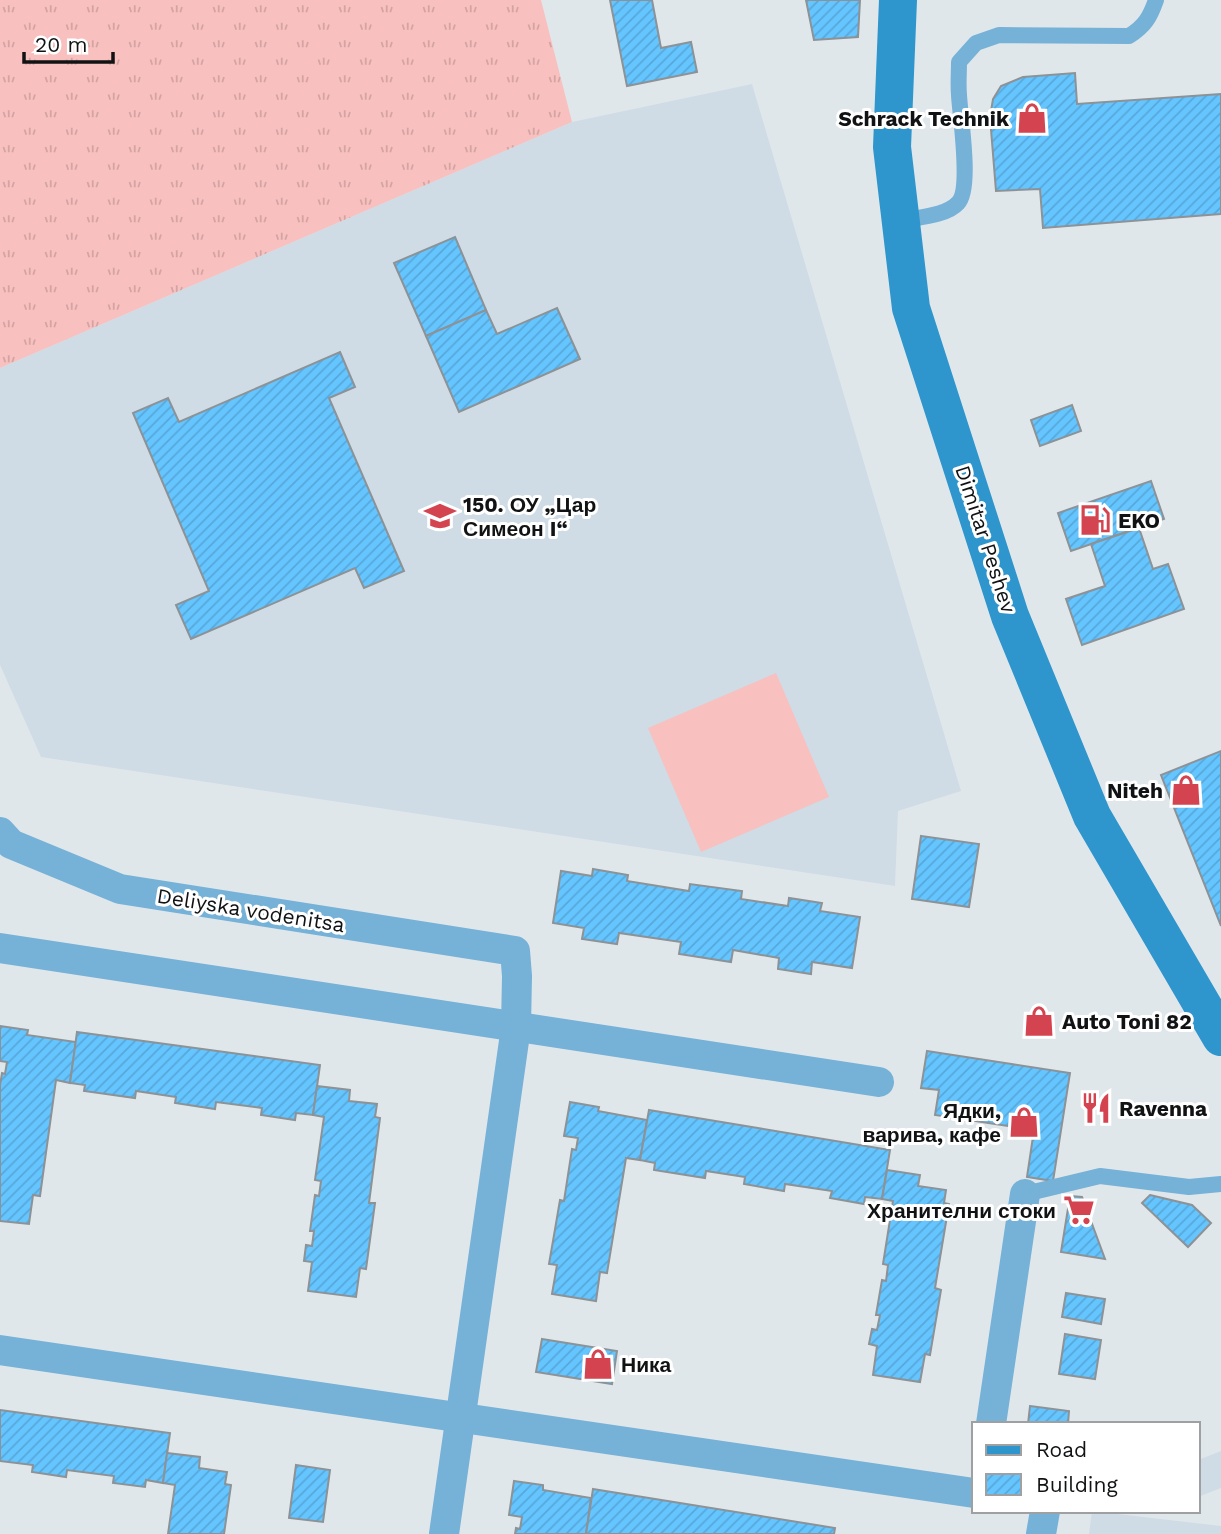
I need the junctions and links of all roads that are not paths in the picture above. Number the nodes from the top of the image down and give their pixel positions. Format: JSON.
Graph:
{"nodes":[{"id":1,"x":898,"y":0,"type":"edge"},
{"id":2,"x":1156,"y":0,"type":"edge"},
{"id":3,"x":901,"y":221,"type":"junction"},
{"id":4,"x":0,"y":832,"type":"edge"},
{"id":5,"x":0,"y":948,"type":"edge"},
{"id":6,"x":516,"y":1027,"type":"junction"},
{"id":7,"x":1221,"y":1037,"type":"edge"},
{"id":8,"x":880,"y":1082,"type":"dead end"},
{"id":9,"x":1221,"y":1184,"type":"edge"},
{"id":10,"x":1025,"y":1195,"type":"joint"},
{"id":11,"x":0,"y":1350,"type":"edge"},
{"id":12,"x":461,"y":1417,"type":"junction"},
{"id":13,"x":991,"y":1422,"type":"edge"},
{"id":14,"x":972,"y":1493,"type":"edge"},
{"id":15,"x":1045,"y":1513,"type":"edge"},
{"id":16,"x":444,"y":1534,"type":"edge"},
{"id":17,"x":1041,"y":1534,"type":"edge"}],
"edges":[{"from":1,"to":3,"type":"main road","name":"Dimitar Peshev"},
{"from":2,"to":3,"type":"lane"},
{"from":3,"to":7,"type":"main road","name":"Dimitar Peshev"},
{"from":4,"to":6,"type":"street","name":"Deliyska vodenitsa"},
{"from":5,"to":6,"type":"street"},
{"from":6,"to":8,"type":"street"},
{"from":6,"to":12,"type":"street"},
{"from":9,"to":10,"type":"lane"},
{"from":10,"to":13,"type":"street"},
{"from":11,"to":12,"type":"street"},
{"from":12,"to":14,"type":"street"},
{"from":12,"to":16,"type":"street"},
{"from":15,"to":17,"type":"street"}]}
